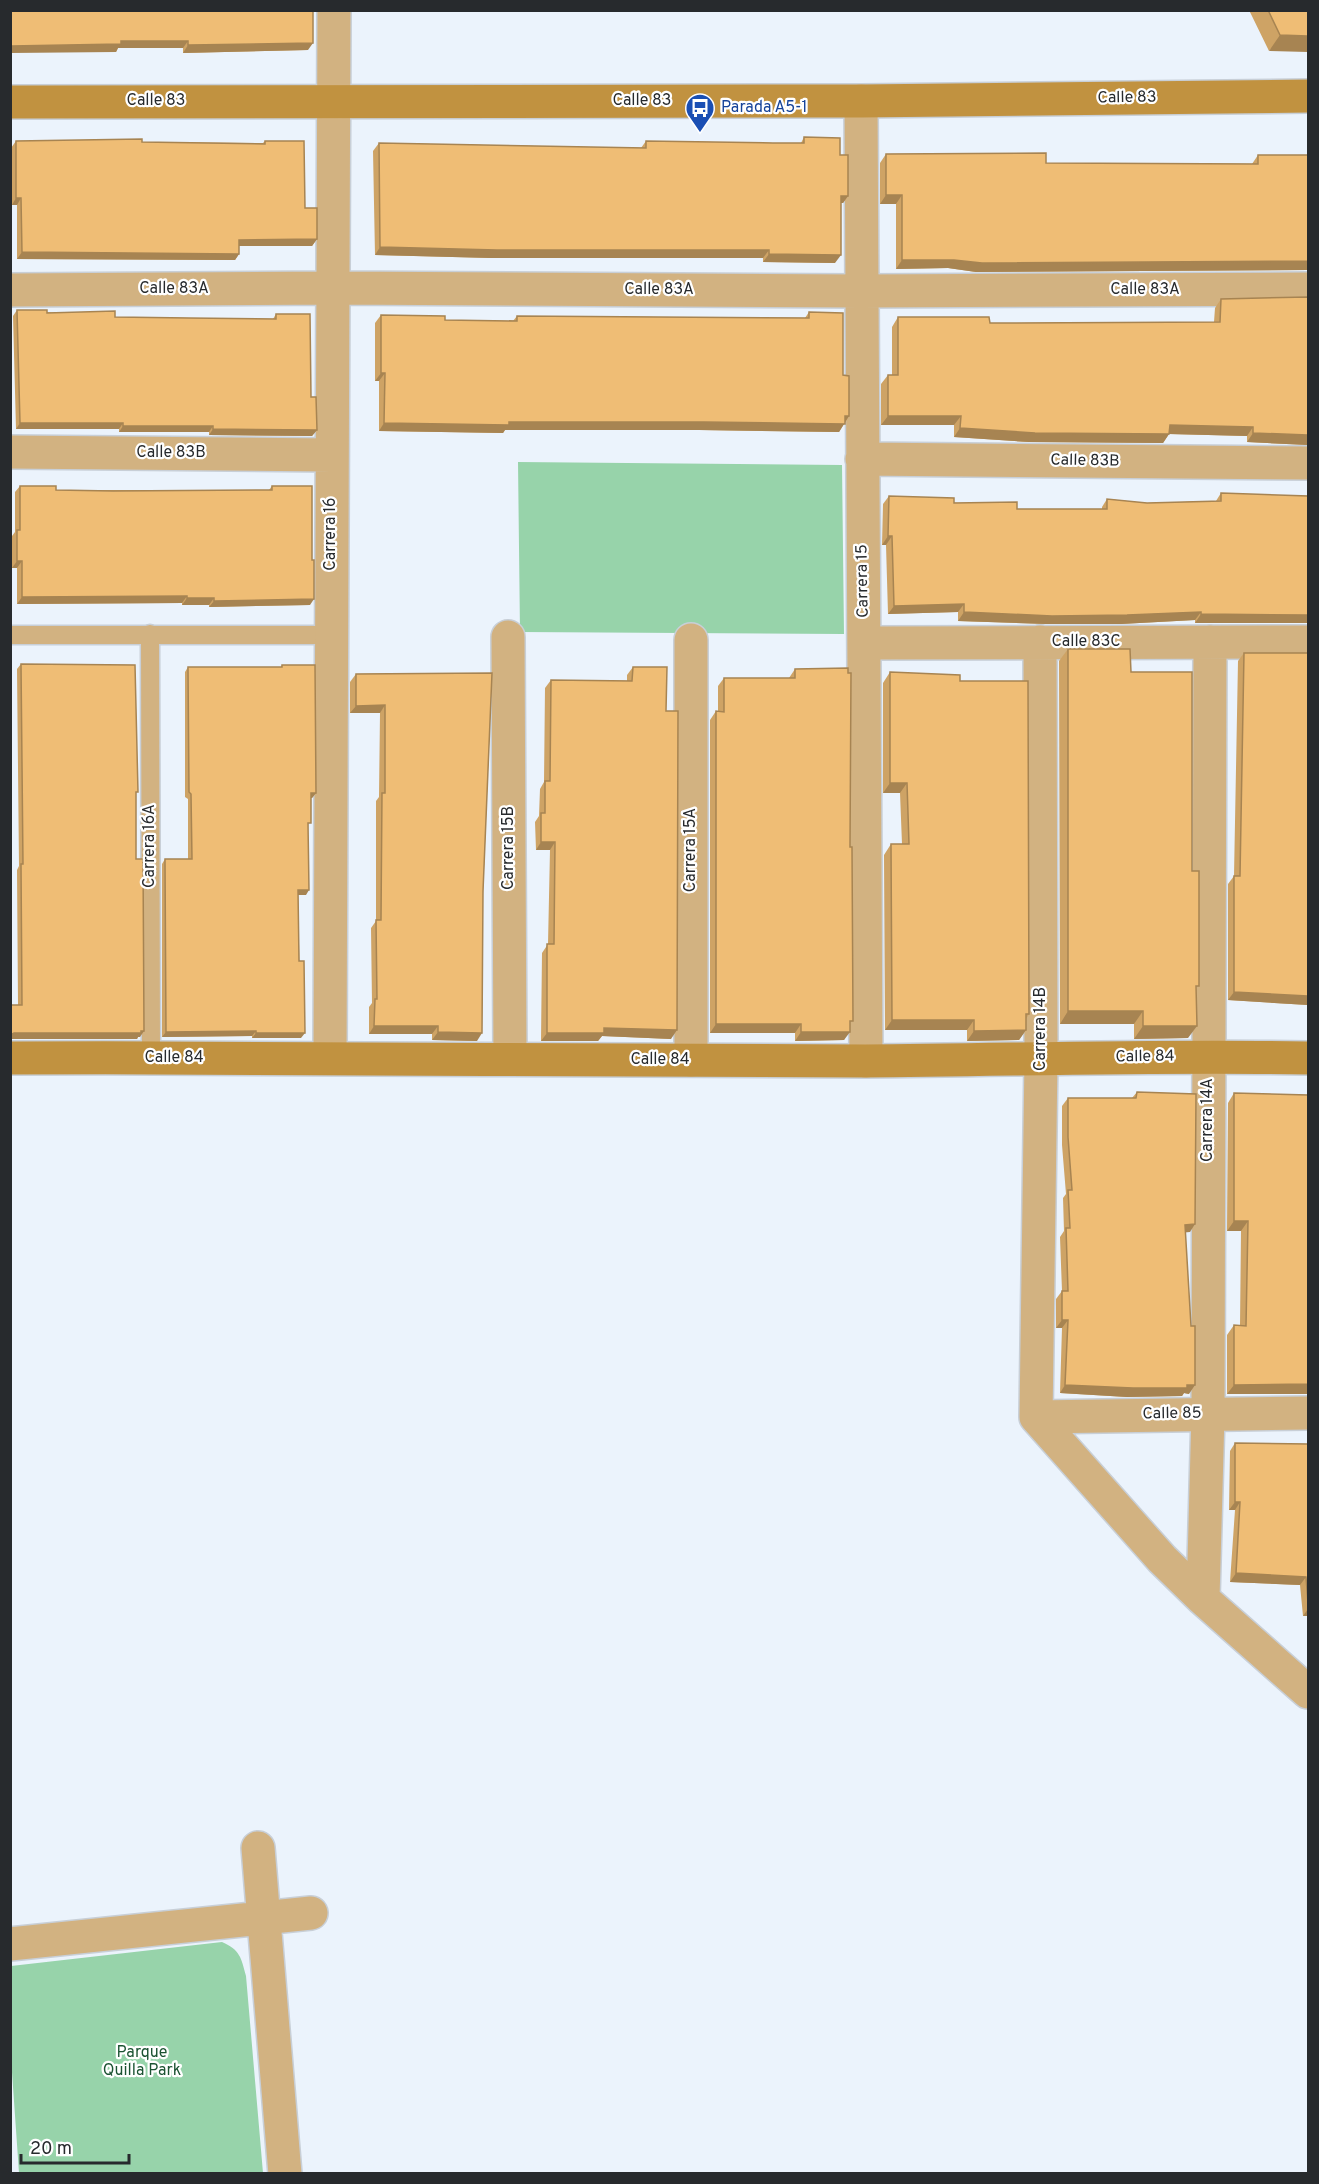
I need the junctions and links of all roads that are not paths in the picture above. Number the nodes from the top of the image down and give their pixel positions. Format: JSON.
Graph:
{"nodes":[{"id":1,"x":334,"y":10,"type":"edge"},
{"id":2,"x":1308,"y":96,"type":"edge"},
{"id":3,"x":861,"y":100,"type":"junction"},
{"id":4,"x":334,"y":101,"type":"junction"},
{"id":5,"x":10,"y":102,"type":"edge"},
{"id":6,"x":334,"y":288,"type":"junction"},
{"id":7,"x":1308,"y":289,"type":"edge"},
{"id":8,"x":10,"y":290,"type":"edge"},
{"id":9,"x":861,"y":291,"type":"junction"},
{"id":10,"x":10,"y":452,"type":"edge"},
{"id":11,"x":332,"y":455,"type":"junction"},
{"id":12,"x":862,"y":459,"type":"junction"},
{"id":13,"x":1308,"y":463,"type":"edge"},
{"id":14,"x":150,"y":634,"type":"junction"},
{"id":15,"x":10,"y":635,"type":"edge"},
{"id":16,"x":331,"y":635,"type":"junction"},
{"id":17,"x":508,"y":637,"type":"dead end"},
{"id":18,"x":691,"y":640,"type":"dead end"},
{"id":19,"x":1040,"y":642,"type":"junction"},
{"id":20,"x":1210,"y":642,"type":"junction"},
{"id":21,"x":1308,"y":642,"type":"edge"},
{"id":22,"x":864,"y":643,"type":"junction"},
{"id":23,"x":1208,"y":1056,"type":"junction"},
{"id":24,"x":330,"y":1057,"type":"junction"},
{"id":25,"x":10,"y":1058,"type":"edge"},
{"id":26,"x":151,"y":1058,"type":"junction"},
{"id":27,"x":1308,"y":1058,"type":"edge"},
{"id":28,"x":510,"y":1059,"type":"junction"},
{"id":29,"x":1041,"y":1059,"type":"junction"},
{"id":30,"x":691,"y":1060,"type":"junction"},
{"id":31,"x":866,"y":1060,"type":"junction"},
{"id":32,"x":1308,"y":1413,"type":"edge"},
{"id":33,"x":1208,"y":1414,"type":"junction"},
{"id":34,"x":1036,"y":1416,"type":"junction"},
{"id":35,"x":1203,"y":1599,"type":"junction"},
{"id":36,"x":1308,"y":1692,"type":"edge"},
{"id":37,"x":258,"y":1848,"type":"dead end"},
{"id":38,"x":311,"y":1913,"type":"dead end"},
{"id":39,"x":263,"y":1918,"type":"junction"},
{"id":40,"x":10,"y":1944,"type":"edge"},
{"id":41,"x":285,"y":2174,"type":"edge"}],
"edges":[{"from":1,"to":4,"type":"street","name":"Carrera 16"},
{"from":2,"to":3,"type":"street","name":"Calle 83"},
{"from":3,"to":4,"type":"street","name":"Calle 83"},
{"from":3,"to":9,"type":"street","name":"Carrera 15"},
{"from":4,"to":5,"type":"street","name":"Calle 83"},
{"from":4,"to":6,"type":"street","name":"Carrera 16"},
{"from":6,"to":8,"type":"street","name":"Calle 83A"},
{"from":6,"to":9,"type":"street","name":"Calle 83A"},
{"from":6,"to":11,"type":"street","name":"Carrera 16"},
{"from":7,"to":9,"type":"street","name":"Calle 83A"},
{"from":9,"to":12,"type":"street","name":"Carrera 15"},
{"from":10,"to":11,"type":"street","name":"Calle 83B"},
{"from":11,"to":16,"type":"street","name":"Carrera 16"},
{"from":12,"to":13,"type":"street","name":"Calle 83B"},
{"from":12,"to":22,"type":"street","name":"Carrera 15"},
{"from":14,"to":15,"type":"lane"},
{"from":14,"to":16,"type":"lane"},
{"from":14,"to":26,"type":"lane","name":"Carrera 16A"},
{"from":16,"to":24,"type":"street","name":"Carrera 16"},
{"from":17,"to":28,"type":"street","name":"Carrera 15B"},
{"from":18,"to":30,"type":"street","name":"Carrera 15A"},
{"from":19,"to":20,"type":"street","name":"Calle 83C"},
{"from":19,"to":22,"type":"street","name":"Calle 83C"},
{"from":19,"to":29,"type":"street","name":"Carrera 14B"},
{"from":20,"to":21,"type":"street","name":"Calle 83C"},
{"from":20,"to":23,"type":"street","name":"Carrera 14A"},
{"from":22,"to":31,"type":"street","name":"Carrera 15"},
{"from":23,"to":27,"type":"street","name":"Calle 84"},
{"from":23,"to":29,"type":"street","name":"Calle 84"},
{"from":23,"to":33,"type":"street","name":"Carrera 14A"},
{"from":24,"to":26,"type":"street","name":"Calle 84"},
{"from":24,"to":28,"type":"street","name":"Calle 84"},
{"from":25,"to":26,"type":"street","name":"Calle 84"},
{"from":28,"to":30,"type":"street","name":"Calle 84"},
{"from":29,"to":31,"type":"street","name":"Calle 84"},
{"from":29,"to":34,"type":"street","name":"Carrera 14B"},
{"from":30,"to":31,"type":"street","name":"Calle 84"},
{"from":32,"to":33,"type":"street","name":"Calle 85"},
{"from":33,"to":34,"type":"street","name":"Calle 85"},
{"from":33,"to":35,"type":"street","name":"Carrera 14A"},
{"from":34,"to":35,"type":"street"},
{"from":35,"to":36,"type":"street"},
{"from":37,"to":39,"type":"street"},
{"from":38,"to":39,"type":"street"},
{"from":39,"to":40,"type":"street"},
{"from":39,"to":41,"type":"street"}]}
